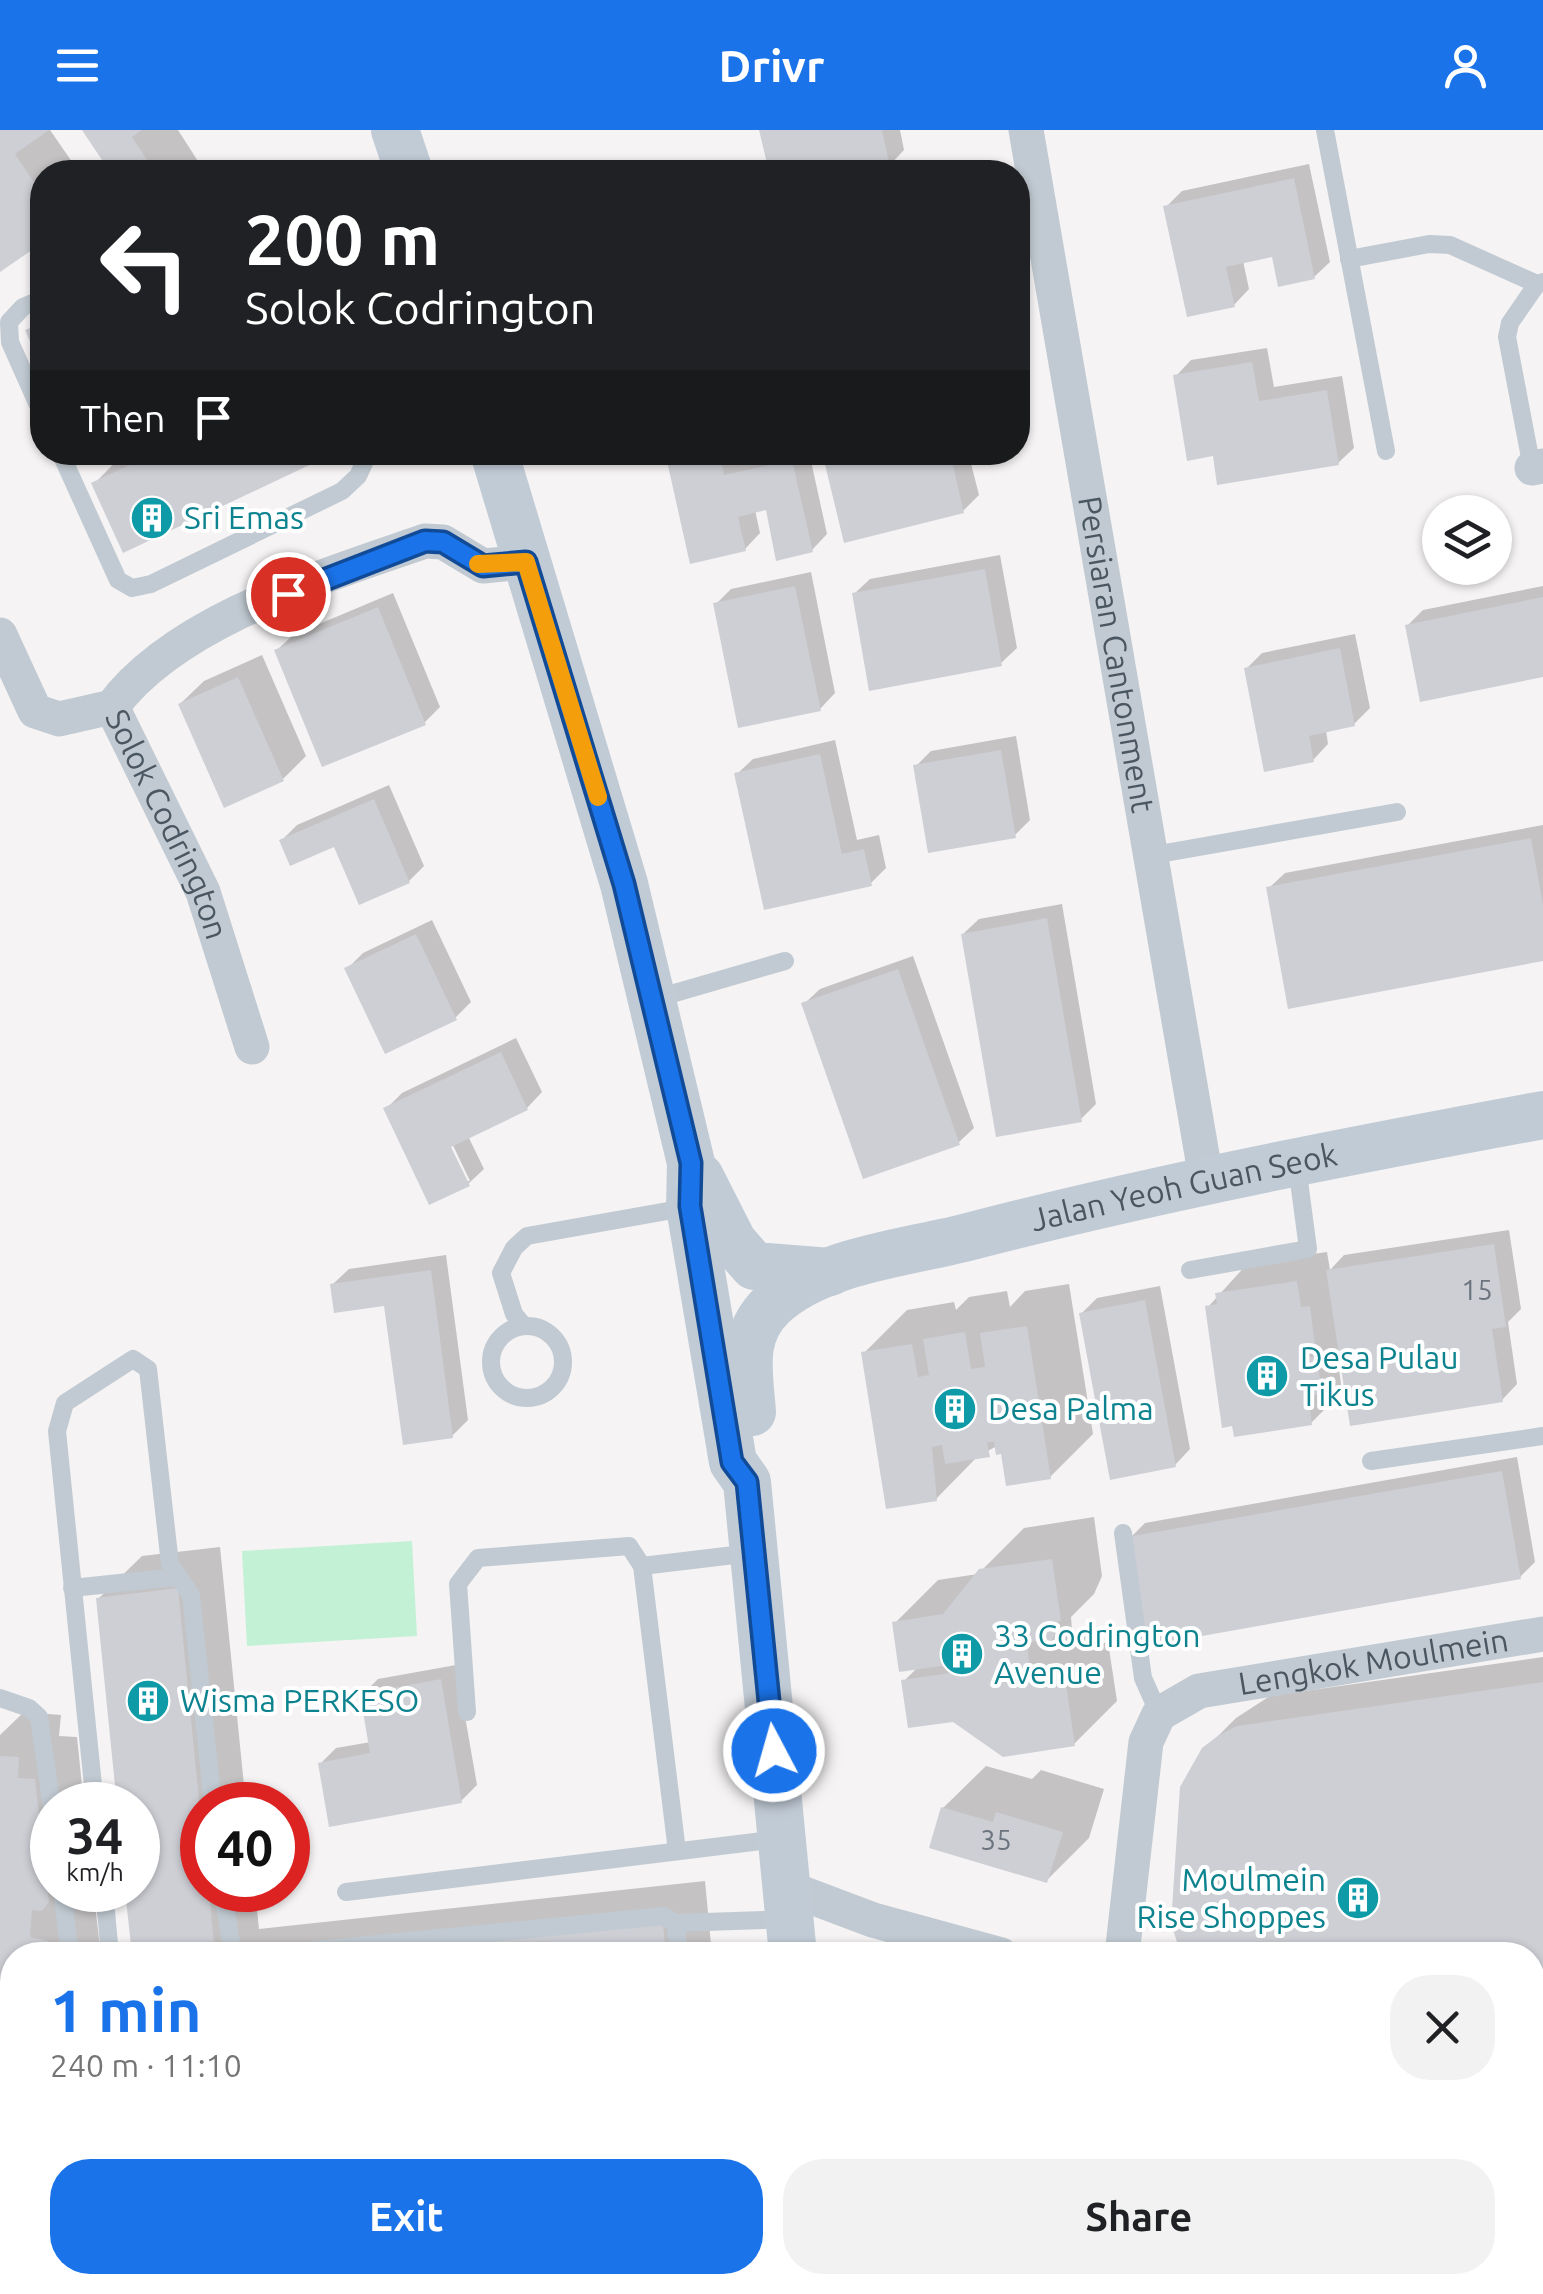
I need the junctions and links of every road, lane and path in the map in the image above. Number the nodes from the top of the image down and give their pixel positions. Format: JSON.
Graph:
{"nodes":[{"id":1,"x":395,"y":130,"type":"edge"},
{"id":2,"x":1026,"y":130,"type":"edge"},
{"id":3,"x":1325,"y":130,"type":"edge"},
{"id":4,"x":404,"y":160,"type":"edge"},
{"id":5,"x":1349,"y":259,"type":"junction"},
{"id":6,"x":1540,"y":283,"type":"edge"},
{"id":7,"x":30,"y":304,"type":"edge"},
{"id":8,"x":30,"y":387,"type":"edge"},
{"id":9,"x":1386,"y":451,"type":"dead end"},
{"id":10,"x":66,"y":465,"type":"edge"},
{"id":11,"x":363,"y":465,"type":"edge"},
{"id":12,"x":498,"y":465,"type":"edge"},
{"id":13,"x":1537,"y":467,"type":"edge"},
{"id":14,"x":526,"y":562,"type":"junction"},
{"id":15,"x":0,"y":635,"type":"edge"},
{"id":16,"x":112,"y":707,"type":"junction"},
{"id":17,"x":1397,"y":812,"type":"dead end"},
{"id":18,"x":1148,"y":856,"type":"junction"},
{"id":19,"x":786,"y":961,"type":"dead end"},
{"id":20,"x":654,"y":999,"type":"junction"},
{"id":21,"x":252,"y":1047,"type":"dead end"},
{"id":22,"x":1543,"y":1115,"type":"edge"},
{"id":23,"x":1296,"y":1161,"type":"junction"},
{"id":24,"x":1206,"y":1178,"type":"junction"},
{"id":25,"x":691,"y":1185,"type":"junction"},
{"id":26,"x":1190,"y":1270,"type":"dead end"},
{"id":27,"x":830,"y":1272,"type":"junction"},
{"id":28,"x":523,"y":1326,"type":"junction"},
{"id":29,"x":1543,"y":1436,"type":"edge"},
{"id":30,"x":1372,"y":1461,"type":"dead end"},
{"id":31,"x":747,"y":1482,"type":"junction"},
{"id":32,"x":1124,"y":1533,"type":"dead end"},
{"id":33,"x":754,"y":1553,"type":"junction"},
{"id":34,"x":642,"y":1566,"type":"junction"},
{"id":35,"x":176,"y":1578,"type":"junction"},
{"id":36,"x":72,"y":1588,"type":"junction"},
{"id":37,"x":1541,"y":1636,"type":"edge"},
{"id":38,"x":0,"y":1698,"type":"edge"},
{"id":39,"x":467,"y":1712,"type":"dead end"},
{"id":40,"x":1160,"y":1714,"type":"junction"},
{"id":41,"x":48,"y":1782,"type":"edge"},
{"id":42,"x":93,"y":1782,"type":"edge"},
{"id":43,"x":211,"y":1782,"type":"edge"},
{"id":44,"x":783,"y":1838,"type":"junction"},
{"id":45,"x":677,"y":1852,"type":"junction"},
{"id":46,"x":346,"y":1892,"type":"dead end"},
{"id":47,"x":65,"y":1912,"type":"edge"},
{"id":48,"x":106,"y":1912,"type":"edge"},
{"id":49,"x":225,"y":1912,"type":"edge"},
{"id":50,"x":791,"y":1921,"type":"edge"},
{"id":51,"x":675,"y":1923,"type":"junction"},
{"id":52,"x":68,"y":1942,"type":"edge"},
{"id":53,"x":109,"y":1942,"type":"edge"},
{"id":54,"x":228,"y":1942,"type":"edge"},
{"id":55,"x":397,"y":1942,"type":"edge"},
{"id":56,"x":677,"y":1942,"type":"edge"},
{"id":57,"x":954,"y":1942,"type":"edge"},
{"id":58,"x":1123,"y":1942,"type":"edge"}],
"edges":[{"from":1,"to":4,"type":"street"},
{"from":2,"to":18,"type":"street","name":"Persiaran Cantonment"},
{"from":3,"to":5,"type":"lane"},
{"from":5,"to":6,"type":"lane"},
{"from":5,"to":9,"type":"lane"},
{"from":6,"to":13,"type":"lane"},
{"from":7,"to":8,"type":"lane"},
{"from":10,"to":11,"type":"lane"},
{"from":12,"to":14,"type":"street"},
{"from":14,"to":16,"type":"street","name":"Solok Codrington"},
{"from":14,"to":20,"type":"street"},
{"from":15,"to":16,"type":"street"},
{"from":16,"to":21,"type":"street","name":"Solok Codrington"},
{"from":17,"to":18,"type":"lane"},
{"from":18,"to":24,"type":"street","name":"Persiaran Cantonment"},
{"from":19,"to":20,"type":"lane"},
{"from":20,"to":25,"type":"street"},
{"from":22,"to":23,"type":"street","name":"Jalan Yeoh Guan Seok"},
{"from":23,"to":24,"type":"street","name":"Jalan Yeoh Guan Seok"},
{"from":23,"to":26,"type":"lane"},
{"from":24,"to":27,"type":"street","name":"Jalan Yeoh Guan Seok"},
{"from":25,"to":27,"type":"street","name":"Jalan Yeoh Guan Seok"},
{"from":25,"to":28,"type":"lane"},
{"from":25,"to":31,"type":"street"},
{"from":27,"to":31,"type":"street","name":"Jalan Yeoh Guan Seok"},
{"from":28,"to":28,"type":"lane"},
{"from":29,"to":30,"type":"lane"},
{"from":31,"to":33,"type":"street"},
{"from":32,"to":40,"type":"lane"},
{"from":33,"to":34,"type":"lane"},
{"from":33,"to":44,"type":"street"},
{"from":34,"to":39,"type":"lane"},
{"from":34,"to":45,"type":"lane"},
{"from":35,"to":36,"type":"lane"},
{"from":35,"to":36,"type":"lane"},
{"from":35,"to":43,"type":"lane"},
{"from":36,"to":42,"type":"lane"},
{"from":37,"to":40,"type":"street","name":"Lengkok Moulmein"},
{"from":38,"to":41,"type":"lane"},
{"from":40,"to":58,"type":"street"},
{"from":44,"to":45,"type":"lane"},
{"from":44,"to":50,"type":"street"},
{"from":45,"to":46,"type":"lane"},
{"from":47,"to":52,"type":"lane"},
{"from":48,"to":53,"type":"lane"},
{"from":49,"to":54,"type":"lane"},
{"from":50,"to":51,"type":"lane"},
{"from":50,"to":57,"type":"street"},
{"from":51,"to":55,"type":"lane"},
{"from":51,"to":56,"type":"lane"}]}
